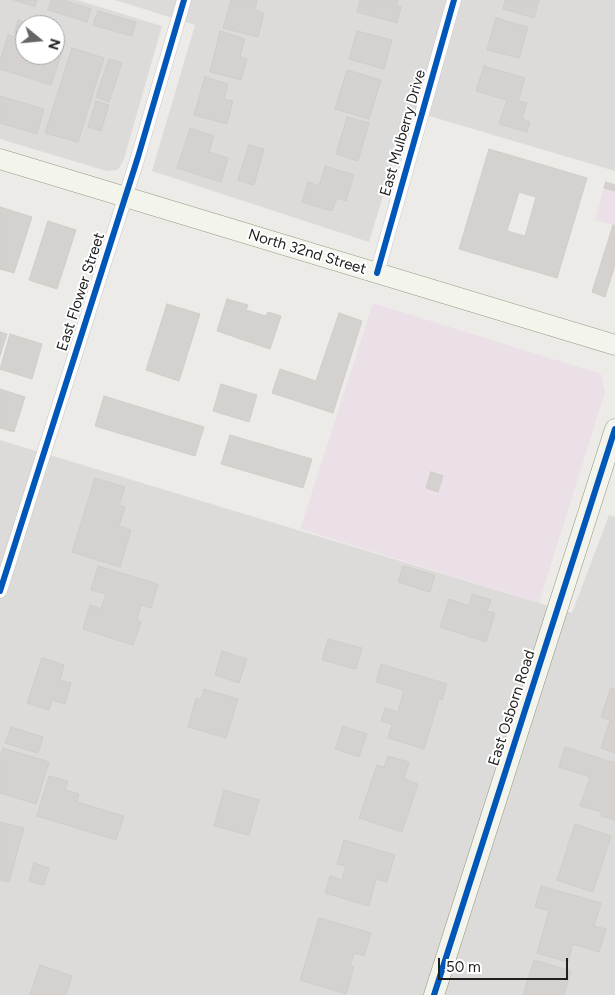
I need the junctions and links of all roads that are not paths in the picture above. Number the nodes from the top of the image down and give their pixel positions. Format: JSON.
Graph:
{"nodes":[{"id":1,"x":184,"y":0,"type":"edge"},
{"id":2,"x":454,"y":0,"type":"edge"},
{"id":3,"x":0,"y":159,"type":"edge"},
{"id":4,"x":125,"y":196,"type":"junction"},
{"id":5,"x":377,"y":273,"type":"junction"},
{"id":6,"x":615,"y":345,"type":"edge"},
{"id":7,"x":615,"y":429,"type":"edge"},
{"id":8,"x":0,"y":591,"type":"edge"},
{"id":9,"x":434,"y":995,"type":"edge"}],
"edges":[{"from":1,"to":4,"type":"street","name":"East Flower Street"},
{"from":2,"to":5,"type":"street","name":"East Mulberry Drive"},
{"from":3,"to":4,"type":"main road","name":"North 32nd Street"},
{"from":4,"to":5,"type":"main road","name":"North 32nd Street"},
{"from":4,"to":8,"type":"street","name":"East Flower Street"},
{"from":5,"to":6,"type":"main road","name":"North 32nd Street"},
{"from":7,"to":9,"type":"main road","name":"East Osborn Road"}]}
